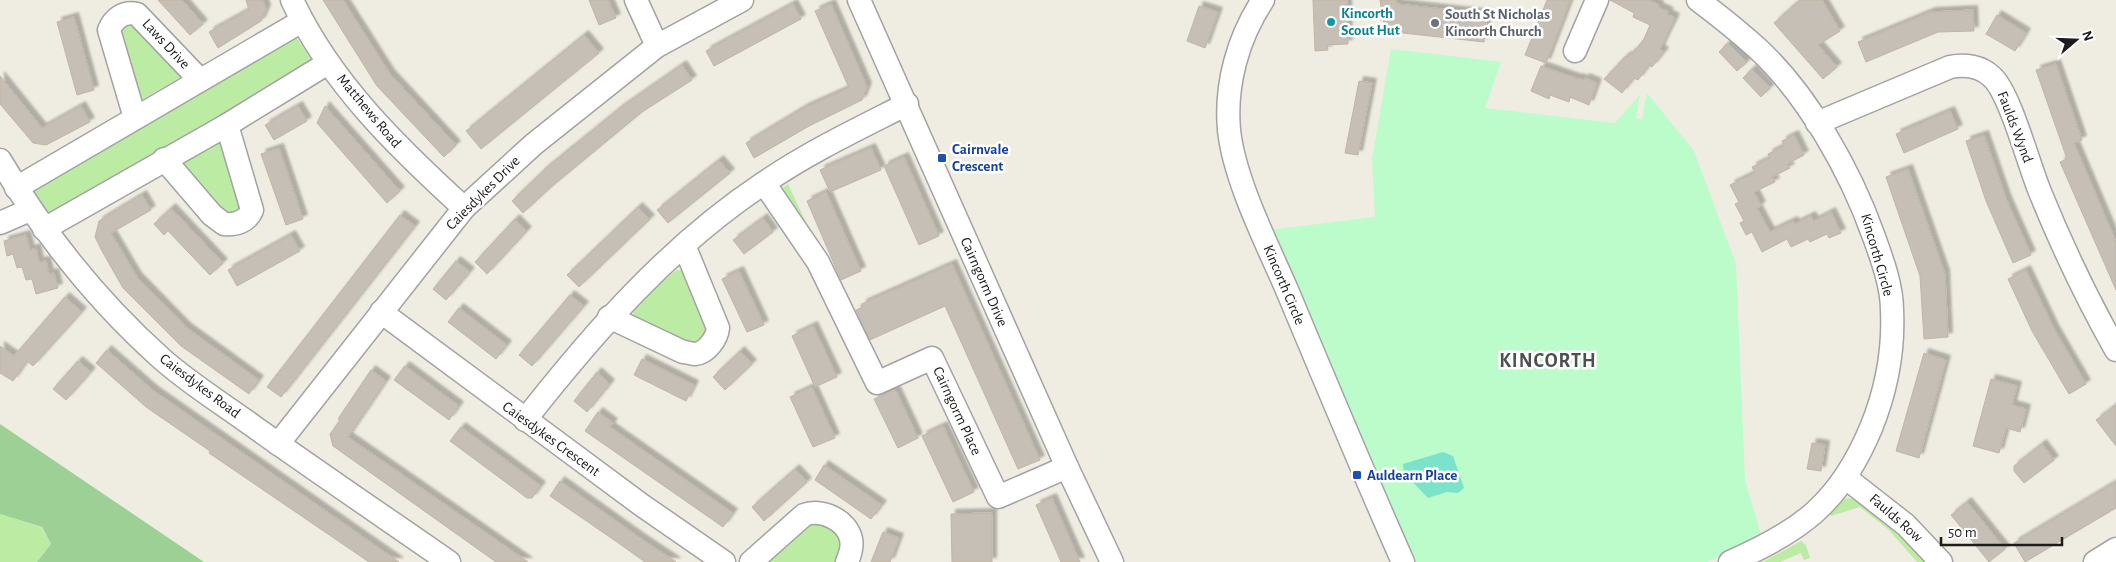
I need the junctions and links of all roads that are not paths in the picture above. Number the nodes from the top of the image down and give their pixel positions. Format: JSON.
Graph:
{"nodes":[{"id":1,"x":292,"y":0,"type":"edge"},
{"id":2,"x":636,"y":0,"type":"edge"},
{"id":3,"x":742,"y":0,"type":"edge"},
{"id":4,"x":859,"y":0,"type":"edge"},
{"id":5,"x":1263,"y":0,"type":"edge"},
{"id":6,"x":1597,"y":0,"type":"edge"},
{"id":7,"x":1698,"y":0,"type":"edge"},
{"id":8,"x":302,"y":21,"type":"junction"},
{"id":9,"x":657,"y":46,"type":"junction"},
{"id":10,"x":1576,"y":50,"type":"dead end"},
{"id":11,"x":328,"y":62,"type":"junction"},
{"id":12,"x":200,"y":80,"type":"junction"},
{"id":13,"x":907,"y":104,"type":"junction"},
{"id":14,"x":135,"y":118,"type":"junction"},
{"id":15,"x":1817,"y":123,"type":"junction"},
{"id":16,"x":227,"y":125,"type":"junction"},
{"id":17,"x":164,"y":159,"type":"junction"},
{"id":18,"x":0,"y":160,"type":"edge"},
{"id":19,"x":764,"y":183,"type":"junction"},
{"id":20,"x":16,"y":188,"type":"junction"},
{"id":21,"x":464,"y":208,"type":"junction"},
{"id":22,"x":30,"y":210,"type":"junction"},
{"id":23,"x":0,"y":223,"type":"edge"},
{"id":24,"x":44,"y":229,"type":"junction"},
{"id":25,"x":684,"y":244,"type":"junction"},
{"id":26,"x":381,"y":312,"type":"junction"},
{"id":27,"x":609,"y":317,"type":"junction"},
{"id":28,"x":2116,"y":350,"type":"edge"},
{"id":29,"x":525,"y":420,"type":"junction"},
{"id":30,"x":278,"y":444,"type":"junction"},
{"id":31,"x":1067,"y":467,"type":"junction"},
{"id":32,"x":1846,"y":478,"type":"junction"},
{"id":33,"x":2116,"y":549,"type":"edge"},
{"id":34,"x":449,"y":562,"type":"edge"},
{"id":35,"x":724,"y":562,"type":"edge"},
{"id":36,"x":751,"y":562,"type":"edge"},
{"id":37,"x":847,"y":562,"type":"edge"},
{"id":38,"x":1112,"y":562,"type":"edge"},
{"id":39,"x":1402,"y":562,"type":"edge"},
{"id":40,"x":1730,"y":562,"type":"edge"},
{"id":41,"x":1941,"y":562,"type":"edge"},
{"id":42,"x":2095,"y":562,"type":"edge"}],
"edges":[{"from":1,"to":8,"type":"street","name":"Matthews Road"},
{"from":2,"to":9,"type":"street"},
{"from":3,"to":9,"type":"street","name":"Caiesdykes Drive"},
{"from":4,"to":13,"type":"street","name":"Cairngorm Drive"},
{"from":5,"to":39,"type":"street","name":"Kincorth Circle"},
{"from":6,"to":10,"type":"street"},
{"from":7,"to":15,"type":"street","name":"Kincorth Circle"},
{"from":8,"to":11,"type":"street","name":"Matthews Road"},
{"from":8,"to":12,"type":"street","name":"Laws Drive"},
{"from":9,"to":21,"type":"street","name":"Caiesdykes Drive"},
{"from":11,"to":16,"type":"street"},
{"from":11,"to":21,"type":"street","name":"Matthews Road"},
{"from":12,"to":14,"type":"street","name":"Laws Drive"},
{"from":12,"to":14,"type":"street","name":"Laws Drive"},
{"from":13,"to":19,"type":"street"},
{"from":13,"to":31,"type":"street","name":"Cairngorm Drive"},
{"from":14,"to":20,"type":"street","name":"Laws Drive"},
{"from":15,"to":28,"type":"street","name":"Faulds Wynd"},
{"from":15,"to":32,"type":"street","name":"Kincorth Circle"},
{"from":16,"to":17,"type":"street"},
{"from":16,"to":17,"type":"street"},
{"from":17,"to":24,"type":"street"},
{"from":18,"to":20,"type":"street","name":"Caiesdykes Road"},
{"from":19,"to":25,"type":"street"},
{"from":19,"to":31,"type":"street","name":"Cairngorm Place"},
{"from":20,"to":22,"type":"street","name":"Caiesdykes Road"},
{"from":21,"to":26,"type":"street","name":"Caiesdykes Drive"},
{"from":22,"to":23,"type":"street"},
{"from":22,"to":24,"type":"street","name":"Caiesdykes Road"},
{"from":24,"to":30,"type":"street","name":"Caiesdykes Road"},
{"from":25,"to":27,"type":"street"},
{"from":25,"to":27,"type":"street"},
{"from":26,"to":29,"type":"street","name":"Caiesdykes Crescent"},
{"from":26,"to":30,"type":"street","name":"Caiesdykes Drive"},
{"from":27,"to":29,"type":"street"},
{"from":29,"to":35,"type":"street","name":"Caiesdykes Crescent"},
{"from":30,"to":34,"type":"street","name":"Caiesdykes Road"},
{"from":31,"to":38,"type":"street","name":"Cairngorm Drive"},
{"from":32,"to":40,"type":"street","name":"Kincorth Circle"},
{"from":32,"to":41,"type":"street","name":"Faulds Row"},
{"from":33,"to":42,"type":"street"},
{"from":36,"to":37,"type":"street"}]}
